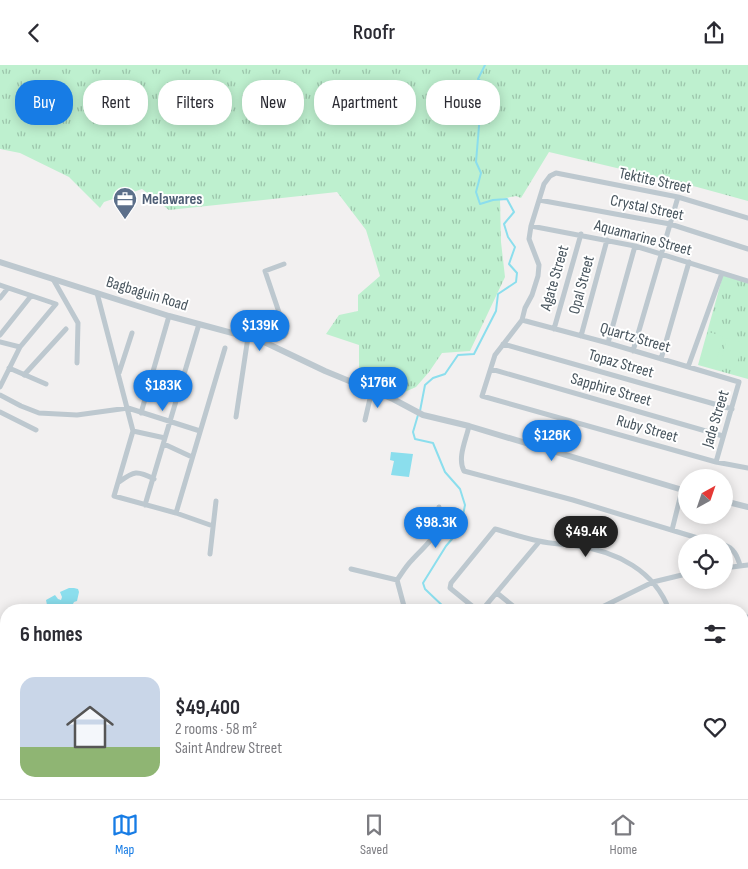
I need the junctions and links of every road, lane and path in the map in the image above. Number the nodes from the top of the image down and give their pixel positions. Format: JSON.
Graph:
{"nodes":[{"id":1,"x":678,"y":197,"type":"junction"},
{"id":2,"x":538,"y":200,"type":"junction"},
{"id":3,"x":748,"y":218,"type":"edge"},
{"id":4,"x":670,"y":224,"type":"junction"},
{"id":5,"x":530,"y":226,"type":"junction"},
{"id":6,"x":581,"y":234,"type":"junction"},
{"id":7,"x":607,"y":240,"type":"junction"},
{"id":8,"x":636,"y":246,"type":"junction"},
{"id":9,"x":748,"y":249,"type":"edge"},
{"id":10,"x":662,"y":253,"type":"junction"},
{"id":11,"x":0,"y":262,"type":"edge"},
{"id":12,"x":689,"y":262,"type":"junction"},
{"id":13,"x":284,"y":263,"type":"dead end"},
{"id":14,"x":722,"y":273,"type":"junction"},
{"id":15,"x":53,"y":279,"type":"junction"},
{"id":16,"x":748,"y":281,"type":"edge"},
{"id":17,"x":0,"y":285,"type":"edge"},
{"id":18,"x":8,"y":288,"type":"junction"},
{"id":19,"x":97,"y":293,"type":"junction"},
{"id":20,"x":31,"y":296,"type":"junction"},
{"id":21,"x":0,"y":298,"type":"edge"},
{"id":22,"x":169,"y":316,"type":"junction"},
{"id":23,"x":522,"y":320,"type":"junction"},
{"id":24,"x":199,"y":325,"type":"junction"},
{"id":25,"x":66,"y":329,"type":"dead end"},
{"id":26,"x":554,"y":329,"type":"junction"},
{"id":27,"x":132,"y":333,"type":"dead end"},
{"id":28,"x":0,"y":335,"type":"edge"},
{"id":29,"x":581,"y":336,"type":"junction"},
{"id":30,"x":248,"y":337,"type":"junction"},
{"id":31,"x":262,"y":341,"type":"junction"},
{"id":32,"x":0,"y":342,"type":"edge"},
{"id":33,"x":503,"y":343,"type":"junction"},
{"id":34,"x":608,"y":343,"type":"junction"},
{"id":35,"x":20,"y":347,"type":"junction"},
{"id":36,"x":225,"y":348,"type":"dead end"},
{"id":37,"x":633,"y":351,"type":"junction"},
{"id":38,"x":661,"y":359,"type":"junction"},
{"id":39,"x":77,"y":363,"type":"dead end"},
{"id":40,"x":688,"y":367,"type":"junction"},
{"id":41,"x":9,"y":368,"type":"junction"},
{"id":42,"x":491,"y":369,"type":"junction"},
{"id":43,"x":119,"y":373,"type":"junction"},
{"id":44,"x":24,"y":375,"type":"junction"},
{"id":45,"x":740,"y":382,"type":"joint"},
{"id":46,"x":46,"y":385,"type":"dead end"},
{"id":47,"x":0,"y":387,"type":"edge"},
{"id":48,"x":372,"y":390,"type":"junction"},
{"id":49,"x":0,"y":395,"type":"edge"},
{"id":50,"x":128,"y":408,"type":"junction"},
{"id":51,"x":732,"y":409,"type":"junction"},
{"id":52,"x":0,"y":413,"type":"edge"},
{"id":53,"x":141,"y":413,"type":"junction"},
{"id":54,"x":236,"y":417,"type":"dead end"},
{"id":55,"x":365,"y":421,"type":"dead end"},
{"id":56,"x":171,"y":422,"type":"junction"},
{"id":57,"x":469,"y":427,"type":"junction"},
{"id":58,"x":36,"y":430,"type":"dead end"},
{"id":59,"x":133,"y":431,"type":"junction"},
{"id":60,"x":200,"y":431,"type":"junction"},
{"id":61,"x":724,"y":436,"type":"junction"},
{"id":62,"x":166,"y":438,"type":"junction"},
{"id":63,"x":164,"y":444,"type":"junction"},
{"id":64,"x":192,"y":457,"type":"junction"},
{"id":65,"x":716,"y":462,"type":"junction"},
{"id":66,"x":748,"y":468,"type":"edge"},
{"id":67,"x":154,"y":479,"type":"junction"},
{"id":68,"x":118,"y":482,"type":"junction"},
{"id":69,"x":678,"y":489,"type":"edge"},
{"id":70,"x":216,"y":501,"type":"dead end"},
{"id":71,"x":733,"y":503,"type":"edge"},
{"id":72,"x":145,"y":505,"type":"junction"},
{"id":73,"x":439,"y":507,"type":"dead end"},
{"id":74,"x":748,"y":507,"type":"edge"},
{"id":75,"x":678,"y":510,"type":"edge"},
{"id":76,"x":176,"y":513,"type":"junction"},
{"id":77,"x":213,"y":526,"type":"junction"},
{"id":78,"x":672,"y":530,"type":"junction"},
{"id":79,"x":685,"y":534,"type":"edge"},
{"id":80,"x":539,"y":541,"type":"junction"},
{"id":81,"x":733,"y":551,"type":"edge"},
{"id":82,"x":210,"y":554,"type":"dead end"},
{"id":83,"x":740,"y":565,"type":"junction"},
{"id":84,"x":748,"y":565,"type":"edge"},
{"id":85,"x":733,"y":566,"type":"edge"},
{"id":86,"x":351,"y":569,"type":"dead end"},
{"id":87,"x":678,"y":576,"type":"edge"},
{"id":88,"x":398,"y":580,"type":"junction"},
{"id":89,"x":653,"y":582,"type":"junction"},
{"id":90,"x":497,"y":593,"type":"junction"},
{"id":91,"x":404,"y":604,"type":"edge"},
{"id":92,"x":470,"y":604,"type":"edge"},
{"id":93,"x":487,"y":604,"type":"edge"},
{"id":94,"x":511,"y":604,"type":"edge"},
{"id":95,"x":608,"y":604,"type":"edge"},
{"id":96,"x":666,"y":604,"type":"edge"}],
"edges":[{"from":1,"to":2,"type":"street","name":"Tektite Street"},
{"from":1,"to":3,"type":"street","name":"Tektite Street"},
{"from":1,"to":4,"type":"street"},
{"from":2,"to":4,"type":"street","name":"Crystal Street"},
{"from":2,"to":5,"type":"street"},
{"from":4,"to":9,"type":"street","name":"Crystal Street"},
{"from":4,"to":10,"type":"street"},
{"from":5,"to":6,"type":"street","name":"Aquamarine Street"},
{"from":5,"to":23,"type":"street"},
{"from":6,"to":7,"type":"street","name":"Aquamarine Street"},
{"from":6,"to":26,"type":"street","name":"Agate Street"},
{"from":7,"to":8,"type":"street","name":"Aquamarine Street"},
{"from":7,"to":29,"type":"street","name":"Opal Street"},
{"from":8,"to":10,"type":"street","name":"Aquamarine Street"},
{"from":8,"to":34,"type":"street"},
{"from":10,"to":12,"type":"street","name":"Aquamarine Street"},
{"from":10,"to":37,"type":"street"},
{"from":11,"to":15,"type":"street","name":"Bagbaguin Road"},
{"from":12,"to":14,"type":"street","name":"Aquamarine Street"},
{"from":12,"to":38,"type":"street"},
{"from":13,"to":31,"type":"street"},
{"from":14,"to":16,"type":"street","name":"Aquamarine Street"},
{"from":14,"to":40,"type":"street"},
{"from":15,"to":19,"type":"street","name":"Bagbaguin Road"},
{"from":15,"to":39,"type":"street"},
{"from":17,"to":18,"type":"street"},
{"from":18,"to":20,"type":"street"},
{"from":18,"to":21,"type":"street"},
{"from":19,"to":22,"type":"street","name":"Bagbaguin Road"},
{"from":19,"to":43,"type":"street"},
{"from":20,"to":28,"type":"street"},
{"from":20,"to":35,"type":"street"},
{"from":22,"to":24,"type":"street","name":"Bagbaguin Road"},
{"from":22,"to":53,"type":"street"},
{"from":23,"to":26,"type":"street","name":"Quartz Street"},
{"from":23,"to":33,"type":"street"},
{"from":24,"to":30,"type":"street","name":"Bagbaguin Road"},
{"from":24,"to":56,"type":"street"},
{"from":25,"to":44,"type":"street"},
{"from":26,"to":29,"type":"street","name":"Quartz Street"},
{"from":27,"to":43,"type":"street"},
{"from":29,"to":34,"type":"street","name":"Quartz Street"},
{"from":30,"to":31,"type":"street","name":"Bagbaguin Road"},
{"from":30,"to":54,"type":"street"},
{"from":31,"to":48,"type":"street","name":"Bagbaguin Road"},
{"from":32,"to":35,"type":"street"},
{"from":33,"to":42,"type":"street"},
{"from":33,"to":51,"type":"street","name":"Topaz Street"},
{"from":34,"to":37,"type":"street","name":"Quartz Street"},
{"from":35,"to":41,"type":"street"},
{"from":36,"to":60,"type":"street"},
{"from":37,"to":38,"type":"street","name":"Quartz Street"},
{"from":38,"to":40,"type":"street","name":"Quartz Street"},
{"from":40,"to":45,"type":"street","name":"Quartz Street"},
{"from":41,"to":44,"type":"street"},
{"from":41,"to":47,"type":"street"},
{"from":42,"to":61,"type":"street","name":"Sapphire Street"},
{"from":42,"to":65,"type":"street","name":"Ruby Street"},
{"from":43,"to":50,"type":"street"},
{"from":44,"to":46,"type":"street"},
{"from":45,"to":51,"type":"street","name":"Jade Street"},
{"from":48,"to":55,"type":"street"},
{"from":48,"to":57,"type":"street","name":"Bagbaguin Road"},
{"from":49,"to":50,"type":"street"},
{"from":50,"to":53,"type":"street"},
{"from":50,"to":59,"type":"street"},
{"from":51,"to":61,"type":"street","name":"Jade Street"},
{"from":52,"to":58,"type":"street"},
{"from":53,"to":56,"type":"street"},
{"from":56,"to":60,"type":"street"},
{"from":56,"to":62,"type":"street"},
{"from":57,"to":69,"type":"street","name":"Bagbaguin Road"},
{"from":57,"to":78,"type":"street"},
{"from":59,"to":62,"type":"street"},
{"from":59,"to":68,"type":"street"},
{"from":60,"to":64,"type":"street"},
{"from":61,"to":65,"type":"street","name":"Jade Street"},
{"from":62,"to":63,"type":"street"},
{"from":63,"to":64,"type":"street"},
{"from":63,"to":67,"type":"street"},
{"from":64,"to":76,"type":"street"},
{"from":65,"to":66,"type":"street","name":"Ruby Street"},
{"from":67,"to":68,"type":"street"},
{"from":67,"to":72,"type":"street"},
{"from":68,"to":72,"type":"street"},
{"from":70,"to":77,"type":"street"},
{"from":71,"to":74,"type":"street"},
{"from":72,"to":76,"type":"street"},
{"from":73,"to":88,"type":"street"},
{"from":75,"to":78,"type":"street"},
{"from":76,"to":77,"type":"street"},
{"from":77,"to":82,"type":"street"},
{"from":78,"to":79,"type":"street"},
{"from":80,"to":89,"type":"street"},
{"from":80,"to":90,"type":"street"},
{"from":80,"to":92,"type":"street"},
{"from":81,"to":83,"type":"street"},
{"from":83,"to":84,"type":"street"},
{"from":83,"to":85,"type":"street"},
{"from":86,"to":88,"type":"street"},
{"from":87,"to":89,"type":"street"},
{"from":88,"to":91,"type":"street"},
{"from":89,"to":95,"type":"street"},
{"from":89,"to":96,"type":"street"},
{"from":90,"to":93,"type":"street"},
{"from":90,"to":94,"type":"street"}]}
